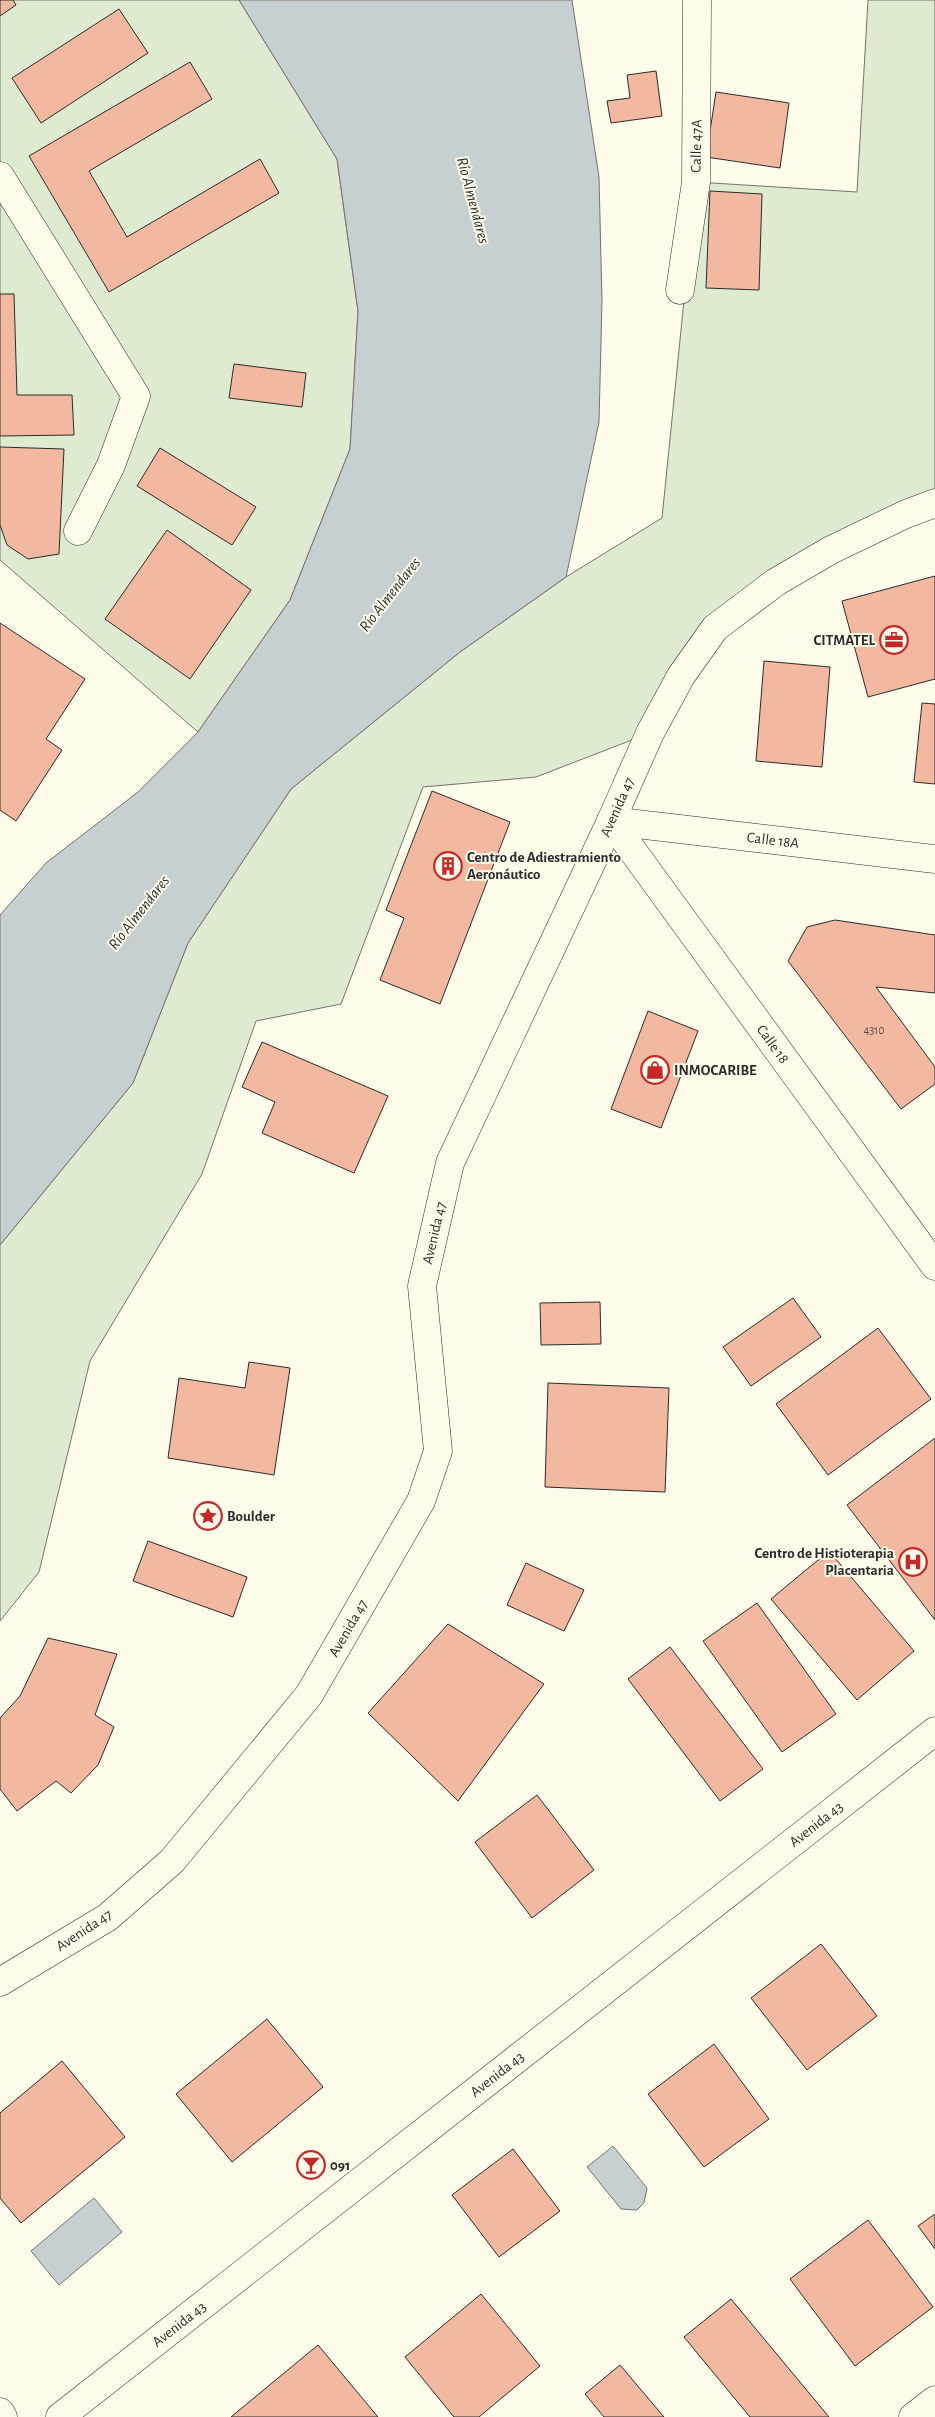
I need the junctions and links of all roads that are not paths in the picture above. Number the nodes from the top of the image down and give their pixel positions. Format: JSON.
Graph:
{"nodes":[{"id":1,"x":697,"y":0,"type":"edge"},
{"id":2,"x":0,"y":176,"type":"edge"},
{"id":3,"x":7,"y":200,"type":"edge"},
{"id":4,"x":680,"y":290,"type":"dead end"},
{"id":5,"x":935,"y":503,"type":"edge"},
{"id":6,"x":78,"y":531,"type":"dead end"},
{"id":7,"x":611,"y":821,"type":"junction"},
{"id":8,"x":935,"y":858,"type":"edge"},
{"id":9,"x":935,"y":1266,"type":"edge"},
{"id":10,"x":935,"y":1731,"type":"edge"},
{"id":11,"x":0,"y":1982,"type":"edge"},
{"id":12,"x":935,"y":2400,"type":"edge"},
{"id":13,"x":0,"y":2412,"type":"edge"},
{"id":14,"x":3,"y":2417,"type":"edge"},
{"id":15,"x":60,"y":2417,"type":"edge"},
{"id":16,"x":913,"y":2417,"type":"edge"}],
"edges":[{"from":1,"to":4,"type":"street","name":"Calle 47A"},
{"from":2,"to":3,"type":"street"},
{"from":3,"to":6,"type":"street"},
{"from":5,"to":7,"type":"street","name":"Avenida 47"},
{"from":7,"to":8,"type":"street","name":"Calle 18A"},
{"from":7,"to":9,"type":"street","name":"Calle 18"},
{"from":7,"to":11,"type":"street","name":"Avenida 47"},
{"from":10,"to":15,"type":"street","name":"Avenida 43"},
{"from":12,"to":16,"type":"street"},
{"from":13,"to":14,"type":"street"}]}
